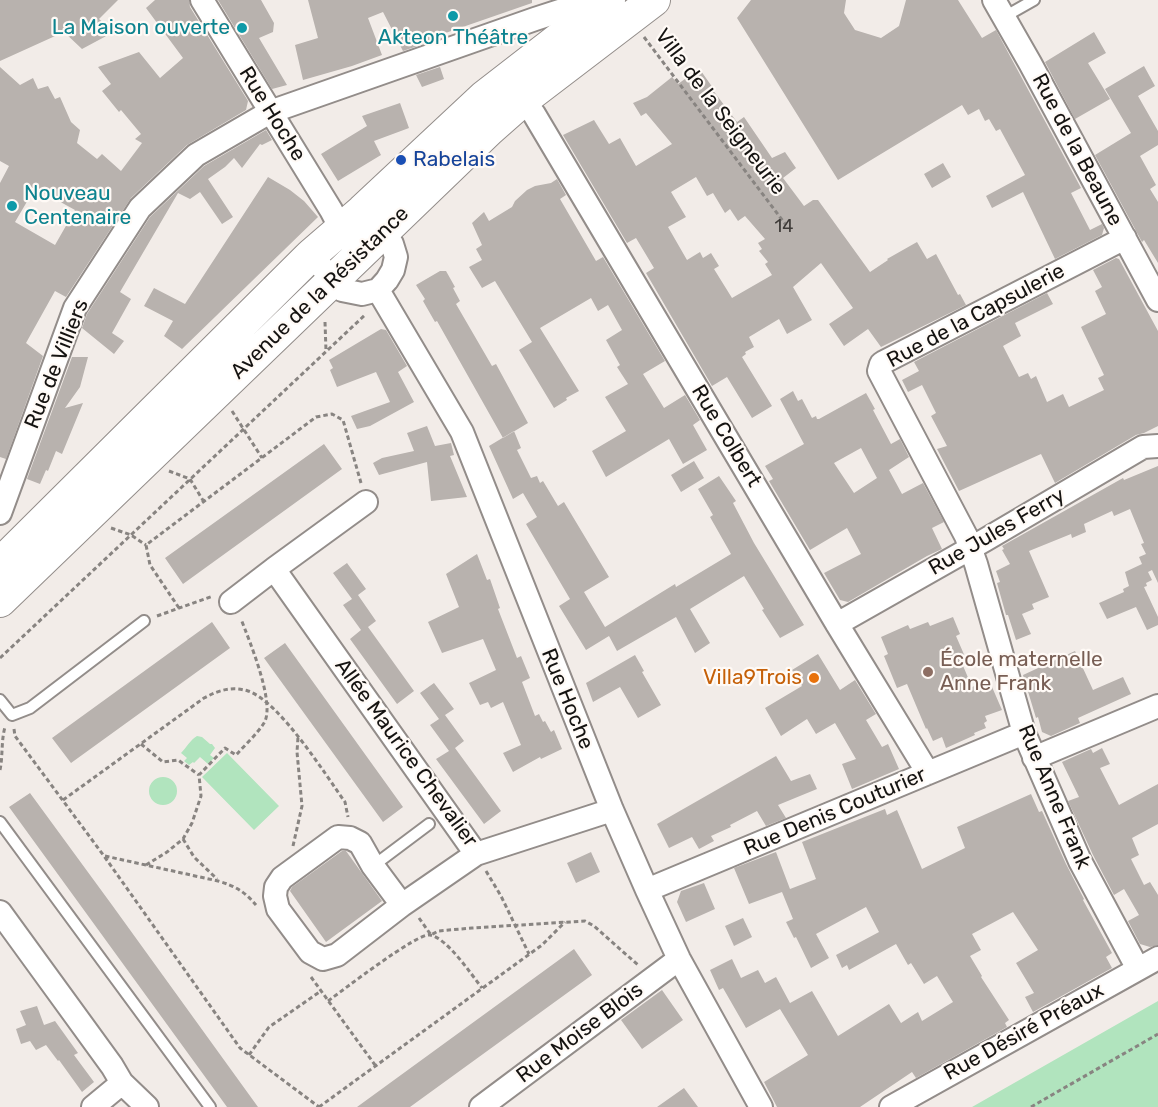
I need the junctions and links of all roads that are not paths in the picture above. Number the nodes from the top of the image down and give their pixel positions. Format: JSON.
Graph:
{"nodes":[{"id":1,"x":202,"y":0,"type":"edge"},
{"id":2,"x":1034,"y":0,"type":"edge"},
{"id":3,"x":615,"y":6,"type":"edge"},
{"id":4,"x":999,"y":8,"type":"edge"},
{"id":5,"x":523,"y":100,"type":"junction"},
{"id":6,"x":270,"y":112,"type":"junction"},
{"id":7,"x":362,"y":224,"type":"junction"},
{"id":8,"x":1125,"y":238,"type":"junction"},
{"id":9,"x":311,"y":255,"type":"junction"},
{"id":10,"x":334,"y":280,"type":"junction"},
{"id":11,"x":380,"y":294,"type":"junction"},
{"id":12,"x":1158,"y":300,"type":"edge"},
{"id":13,"x":1158,"y":448,"type":"edge"},
{"id":14,"x":366,"y":502,"type":"road end"},
{"id":15,"x":0,"y":513,"type":"edge"},
{"id":16,"x":971,"y":548,"type":"junction"},
{"id":17,"x":0,"y":564,"type":"edge"},
{"id":18,"x":274,"y":569,"type":"junction"},
{"id":19,"x":0,"y":602,"type":"edge"},
{"id":20,"x":231,"y":602,"type":"road end"},
{"id":21,"x":144,"y":621,"type":"road end"},
{"id":22,"x":837,"y":624,"type":"junction"},
{"id":23,"x":0,"y":699,"type":"edge"},
{"id":24,"x":1158,"y":706,"type":"edge"},
{"id":25,"x":1024,"y":733,"type":"junction"},
{"id":26,"x":1034,"y":758,"type":"junction"},
{"id":27,"x":928,"y":773,"type":"junction"},
{"id":28,"x":612,"y":810,"type":"junction"},
{"id":29,"x":0,"y":822,"type":"edge"},
{"id":30,"x":429,"y":824,"type":"dead end"},
{"id":31,"x":476,"y":854,"type":"junction"},
{"id":32,"x":373,"y":866,"type":"junction"},
{"id":33,"x":647,"y":890,"type":"junction"},
{"id":34,"x":404,"y":904,"type":"junction"},
{"id":35,"x":0,"y":912,"type":"edge"},
{"id":36,"x":1158,"y":958,"type":"edge"},
{"id":37,"x":679,"y":959,"type":"junction"},
{"id":38,"x":1138,"y":969,"type":"junction"},
{"id":39,"x":123,"y":1083,"type":"junction"},
{"id":40,"x":93,"y":1107,"type":"edge"},
{"id":41,"x":147,"y":1107,"type":"edge"},
{"id":42,"x":210,"y":1107,"type":"edge"},
{"id":43,"x":481,"y":1107,"type":"edge"},
{"id":44,"x":760,"y":1107,"type":"edge"},
{"id":45,"x":891,"y":1107,"type":"edge"}],
"edges":[{"from":1,"to":6,"type":"street","name":"Rue Hoche"},
{"from":2,"to":4,"type":"lane"},
{"from":3,"to":5,"type":"main road","name":"Avenue de la Résistance"},
{"from":3,"to":6,"type":"street","name":"Rue de Villiers"},
{"from":3,"to":7,"type":"main road","name":"Avenue de la Résistance"},
{"from":4,"to":8,"type":"street","name":"Rue de la Beaune"},
{"from":5,"to":7,"type":"main road","name":"Avenue de la Résistance"},
{"from":5,"to":22,"type":"street","name":"Rue Colbert"},
{"from":6,"to":7,"type":"street","name":"Rue Hoche"},
{"from":6,"to":15,"type":"street","name":"Rue de Villiers"},
{"from":7,"to":9,"type":"main road","name":"Avenue de la Résistance"},
{"from":7,"to":10,"type":"main road","name":"Avenue de la Résistance"},
{"from":7,"to":11,"type":"street","name":"Rue Hoche"},
{"from":8,"to":12,"type":"street","name":"Rue de la Beaune"},
{"from":8,"to":16,"type":"street","name":"Rue de la Capsulerie"},
{"from":9,"to":10,"type":"street"},
{"from":9,"to":17,"type":"main road","name":"Avenue de la Résistance"},
{"from":10,"to":11,"type":"street"},
{"from":10,"to":19,"type":"main road","name":"Avenue de la Résistance"},
{"from":11,"to":28,"type":"street","name":"Rue Hoche"},
{"from":13,"to":16,"type":"street","name":"Rue Jules Ferry"},
{"from":14,"to":18,"type":"street"},
{"from":16,"to":22,"type":"street","name":"Rue Jules Ferry"},
{"from":16,"to":25,"type":"street","name":"Rue Anne Frank"},
{"from":18,"to":20,"type":"street"},
{"from":18,"to":31,"type":"street","name":"Allée Maurice Chevalier"},
{"from":21,"to":23,"type":"lane"},
{"from":22,"to":27,"type":"street","name":"Rue Colbert"},
{"from":24,"to":26,"type":"street"},
{"from":25,"to":26,"type":"street","name":"Rue Anne Frank"},
{"from":25,"to":27,"type":"street","name":"Rue Denis Couturier"},
{"from":26,"to":38,"type":"street","name":"Rue Anne Frank"},
{"from":27,"to":33,"type":"street","name":"Rue Denis Couturier"},
{"from":28,"to":31,"type":"street","name":"Allée Maurice Chevalier"},
{"from":28,"to":33,"type":"street","name":"Rue Hoche"},
{"from":29,"to":42,"type":"lane"},
{"from":30,"to":32,"type":"lane"},
{"from":31,"to":34,"type":"street"},
{"from":32,"to":34,"type":"street"},
{"from":32,"to":34,"type":"street"},
{"from":33,"to":37,"type":"street","name":"Rue Hoche"},
{"from":35,"to":39,"type":"street"},
{"from":36,"to":38,"type":"street","name":"Rue Désiré Préaux"},
{"from":37,"to":43,"type":"street","name":"Rue Moise Blois"},
{"from":37,"to":44,"type":"street","name":"Rue Hoche"},
{"from":38,"to":45,"type":"street","name":"Rue Désiré Préaux"},
{"from":39,"to":40,"type":"street"},
{"from":39,"to":41,"type":"street"}]}
